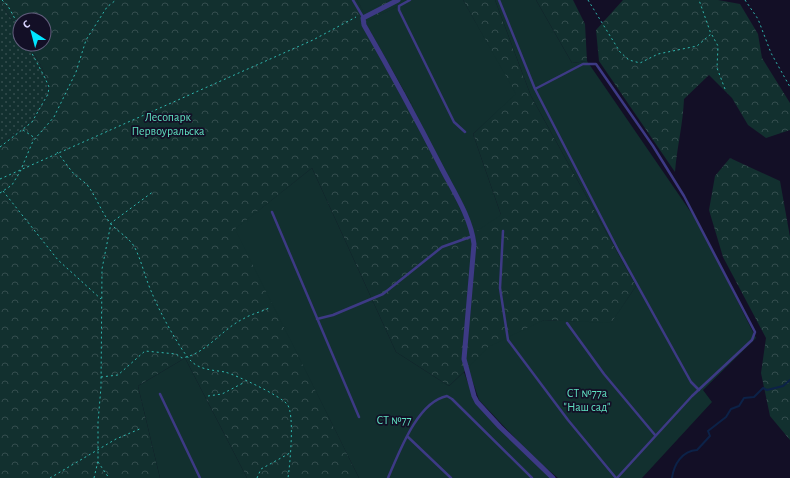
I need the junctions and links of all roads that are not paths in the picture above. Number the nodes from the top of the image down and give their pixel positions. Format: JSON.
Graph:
{"nodes":[{"id":1,"x":353,"y":0,"type":"edge"},
{"id":2,"x":398,"y":0,"type":"edge"},
{"id":3,"x":410,"y":0,"type":"edge"},
{"id":4,"x":499,"y":0,"type":"edge"},
{"id":5,"x":363,"y":18,"type":"junction"},
{"id":6,"x":535,"y":89,"type":"junction"},
{"id":7,"x":465,"y":132,"type":"dead end"},
{"id":8,"x":272,"y":212,"type":"dead end"},
{"id":9,"x":503,"y":231,"type":"dead end"},
{"id":10,"x":473,"y":236,"type":"junction"},
{"id":11,"x":317,"y":319,"type":"junction"},
{"id":12,"x":567,"y":323,"type":"dead end"},
{"id":13,"x":699,"y":390,"type":"junction"},
{"id":14,"x":160,"y":394,"type":"dead end"},
{"id":15,"x":360,"y":417,"type":"dead end"},
{"id":16,"x":655,"y":435,"type":"junction"},
{"id":17,"x":408,"y":437,"type":"junction"},
{"id":18,"x":200,"y":478,"type":"edge"},
{"id":19,"x":388,"y":478,"type":"edge"},
{"id":20,"x":451,"y":478,"type":"edge"},
{"id":21,"x":532,"y":478,"type":"edge"},
{"id":22,"x":553,"y":478,"type":"edge"},
{"id":23,"x":616,"y":478,"type":"edge"}],
"edges":[{"from":1,"to":5,"type":"lane"},
{"from":2,"to":5,"type":"street"},
{"from":3,"to":7,"type":"lane"},
{"from":4,"to":6,"type":"lane"},
{"from":5,"to":10,"type":"street"},
{"from":6,"to":13,"type":"lane"},
{"from":6,"to":13,"type":"lane"},
{"from":8,"to":11,"type":"lane"},
{"from":9,"to":23,"type":"lane"},
{"from":10,"to":11,"type":"lane"},
{"from":10,"to":22,"type":"street"},
{"from":11,"to":15,"type":"lane"},
{"from":12,"to":16,"type":"lane"},
{"from":13,"to":16,"type":"lane"},
{"from":14,"to":18,"type":"lane"},
{"from":16,"to":23,"type":"lane"},
{"from":17,"to":19,"type":"lane"},
{"from":17,"to":20,"type":"lane"},
{"from":17,"to":21,"type":"lane"}]}
